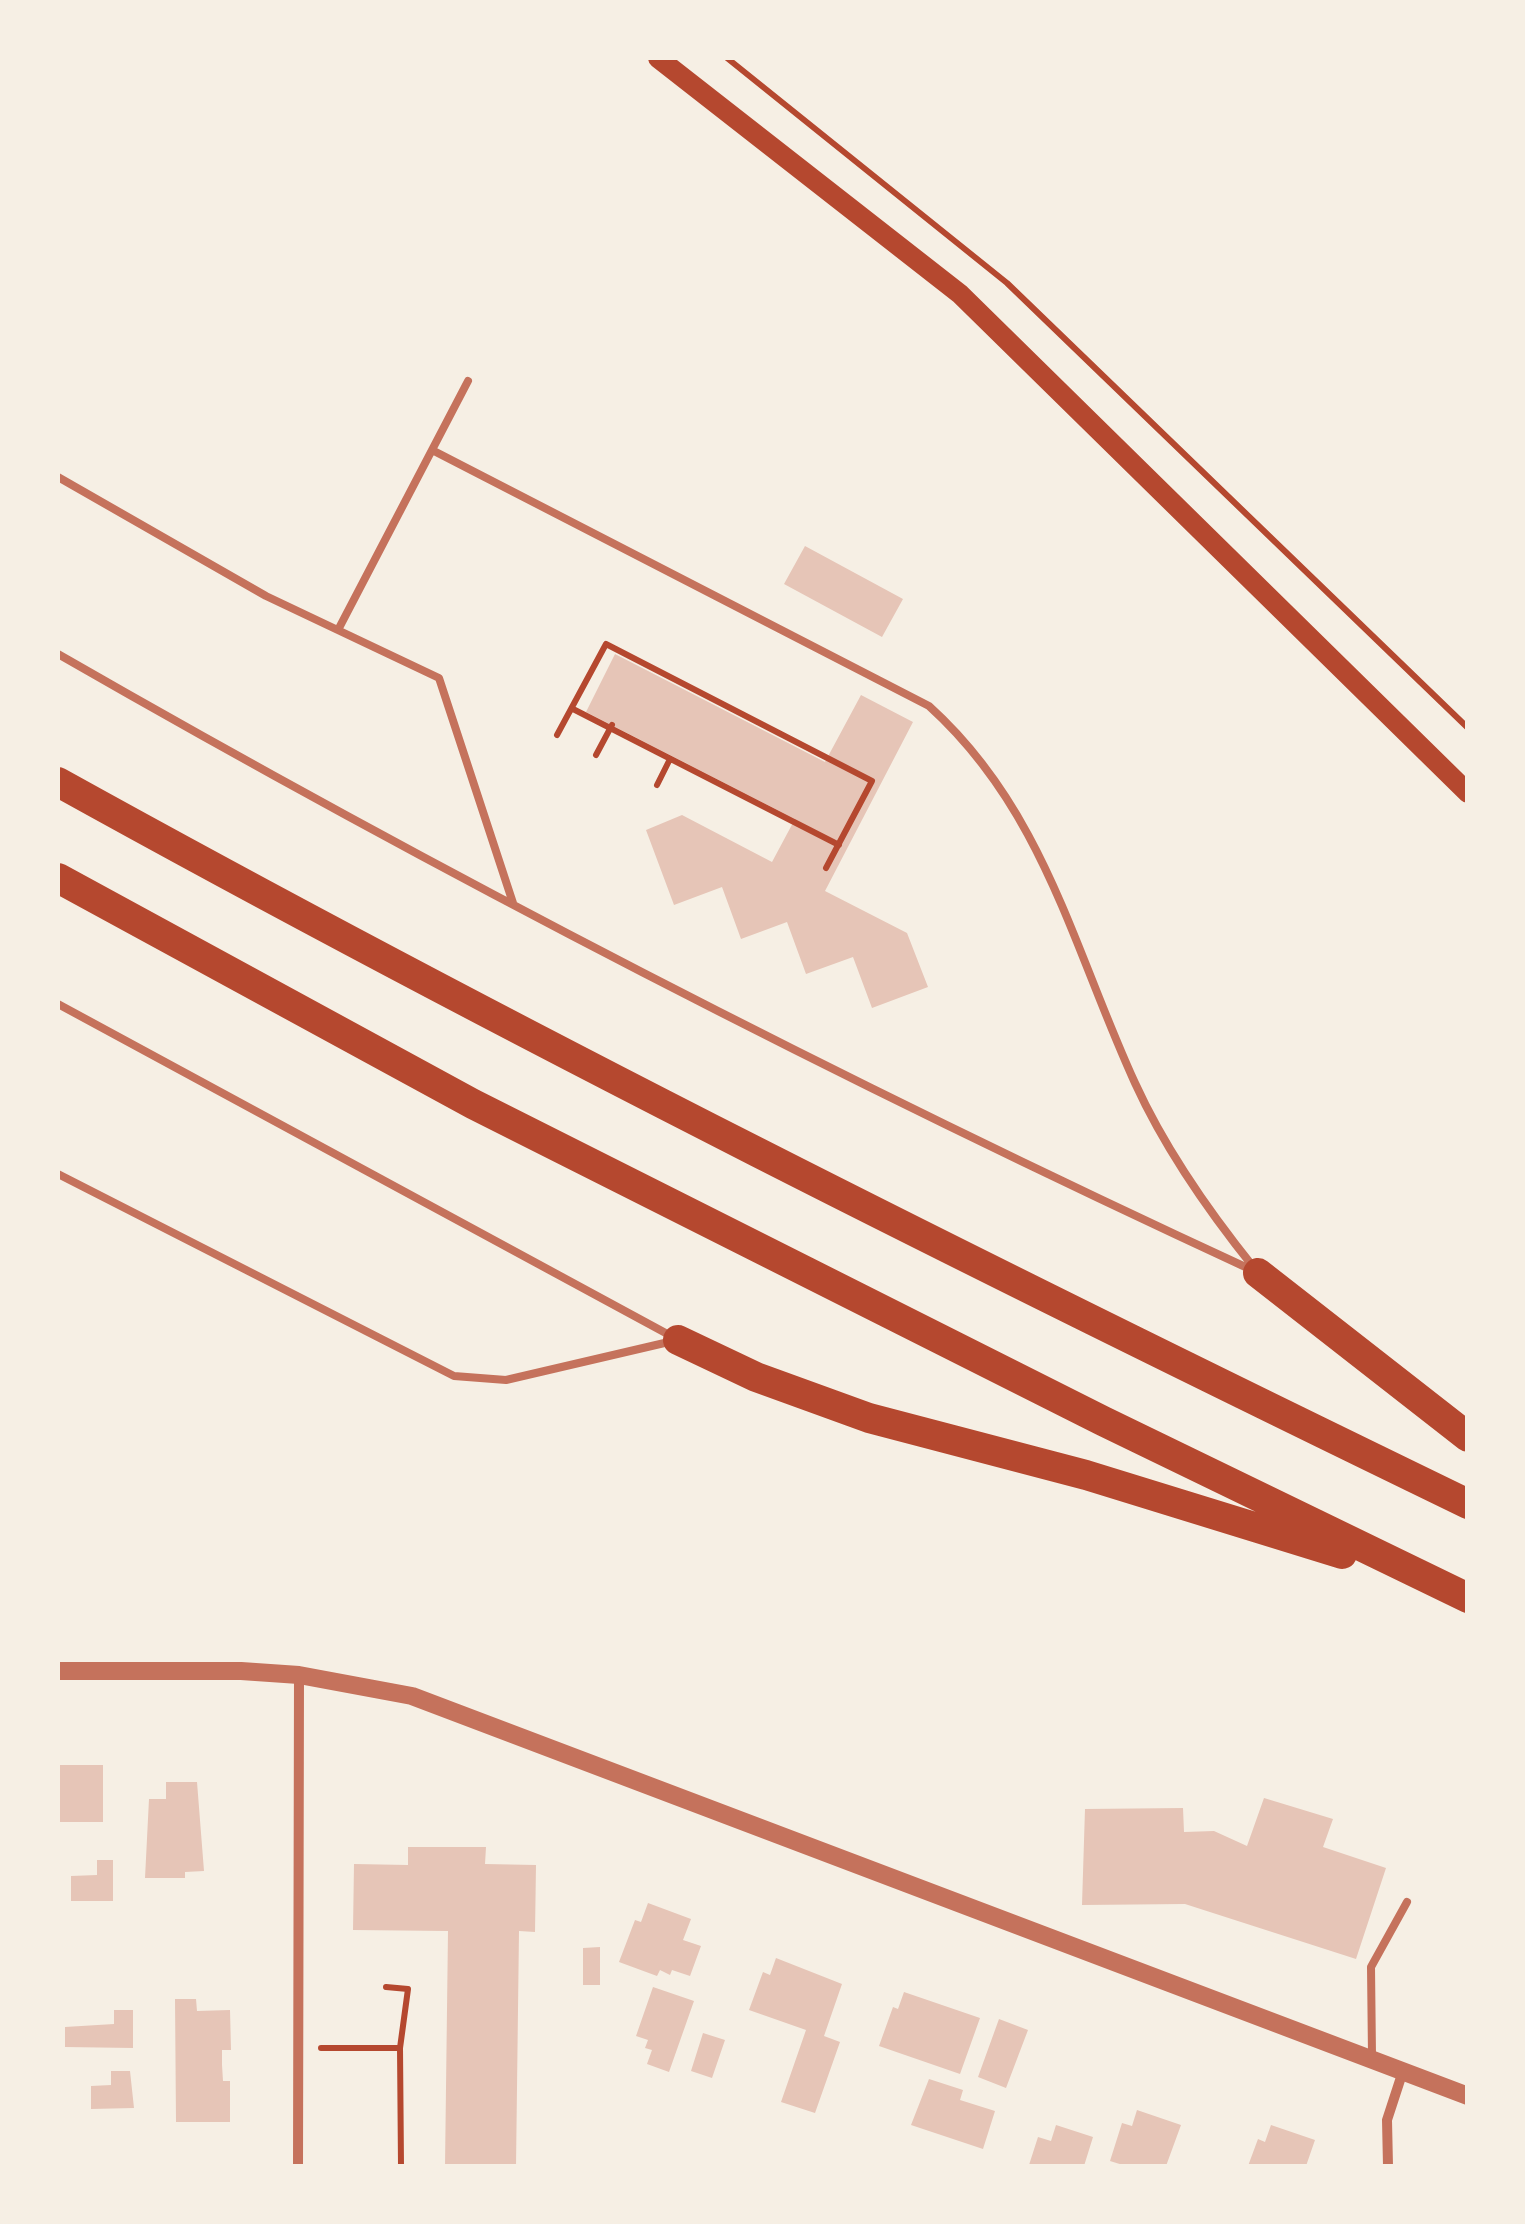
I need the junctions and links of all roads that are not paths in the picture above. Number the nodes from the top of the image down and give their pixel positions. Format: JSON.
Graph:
{"nodes":[{"id":1,"x":658,"y":58,"type":"edge"},
{"id":2,"x":468,"y":381,"type":"dead end"},
{"id":3,"x":432,"y":450,"type":"junction"},
{"id":4,"x":58,"y":478,"type":"edge"},
{"id":5,"x":338,"y":630,"type":"junction"},
{"id":6,"x":58,"y":654,"type":"edge"},
{"id":7,"x":58,"y":782,"type":"edge"},
{"id":8,"x":1468,"y":793,"type":"edge"},
{"id":9,"x":58,"y":878,"type":"edge"},
{"id":10,"x":513,"y":903,"type":"junction"},
{"id":11,"x":58,"y":1004,"type":"edge"},
{"id":12,"x":58,"y":1174,"type":"edge"},
{"id":13,"x":1258,"y":1272,"type":"junction"},
{"id":14,"x":678,"y":1340,"type":"junction"},
{"id":15,"x":1468,"y":1437,"type":"edge"},
{"id":16,"x":1468,"y":1504,"type":"edge"},
{"id":17,"x":1436,"y":1583,"type":"junction"},
{"id":18,"x":1468,"y":1598,"type":"edge"},
{"id":19,"x":58,"y":1671,"type":"edge"},
{"id":20,"x":299,"y":1675,"type":"junction"},
{"id":21,"x":1408,"y":1902,"type":"dead end"},
{"id":22,"x":1372,"y":2060,"type":"junction"},
{"id":23,"x":1403,"y":2071,"type":"junction"},
{"id":24,"x":1468,"y":2096,"type":"edge"},
{"id":25,"x":298,"y":2166,"type":"edge"},
{"id":26,"x":1388,"y":2166,"type":"edge"}],
"edges":[{"from":1,"to":8,"type":"main road"},
{"from":2,"to":3,"type":"lane"},
{"from":3,"to":5,"type":"lane"},
{"from":3,"to":13,"type":"lane"},
{"from":4,"to":5,"type":"lane"},
{"from":5,"to":10,"type":"lane"},
{"from":6,"to":10,"type":"lane"},
{"from":7,"to":16,"type":"highway"},
{"from":9,"to":17,"type":"highway"},
{"from":10,"to":13,"type":"lane"},
{"from":11,"to":14,"type":"lane"},
{"from":12,"to":14,"type":"lane"},
{"from":13,"to":15,"type":"highway"},
{"from":14,"to":17,"type":"highway"},
{"from":17,"to":18,"type":"highway"},
{"from":19,"to":20,"type":"street"},
{"from":20,"to":22,"type":"street"},
{"from":20,"to":25,"type":"street"},
{"from":21,"to":22,"type":"lane"},
{"from":22,"to":23,"type":"street"},
{"from":23,"to":24,"type":"street"},
{"from":23,"to":26,"type":"street"}]}
